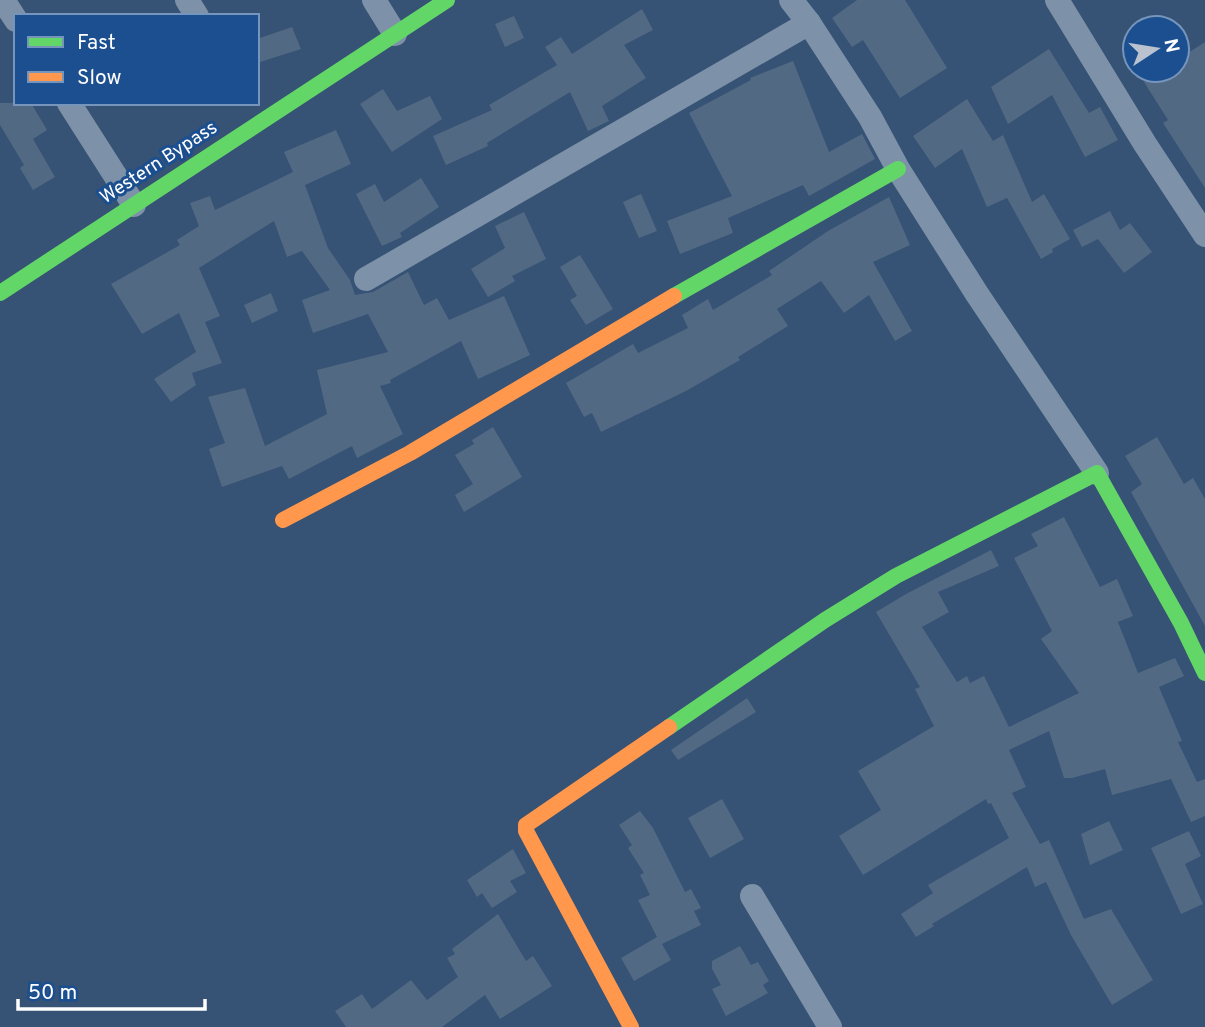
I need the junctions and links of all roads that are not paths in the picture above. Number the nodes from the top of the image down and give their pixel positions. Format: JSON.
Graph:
{"nodes":[{"id":1,"x":3,"y":0,"type":"edge"},
{"id":2,"x":374,"y":0,"type":"edge"},
{"id":3,"x":447,"y":0,"type":"edge"},
{"id":4,"x":791,"y":0,"type":"edge"},
{"id":5,"x":1057,"y":0,"type":"edge"},
{"id":6,"x":14,"y":17,"type":"edge"},
{"id":7,"x":809,"y":23,"type":"junction"},
{"id":8,"x":395,"y":34,"type":"junction"},
{"id":9,"x":70,"y":105,"type":"edge"},
{"id":10,"x":256,"y":112,"type":"edge"},
{"id":11,"x":898,"y":169,"type":"junction"},
{"id":12,"x":134,"y":205,"type":"junction"},
{"id":13,"x":1205,"y":235,"type":"edge"},
{"id":14,"x":366,"y":279,"type":"dead end"},
{"id":15,"x":0,"y":293,"type":"edge"},
{"id":16,"x":1097,"y":473,"type":"junction"},
{"id":17,"x":283,"y":520,"type":"dead end"},
{"id":18,"x":1205,"y":673,"type":"edge"},
{"id":19,"x":752,"y":896,"type":"dead end"},
{"id":20,"x":631,"y":1027,"type":"edge"},
{"id":21,"x":830,"y":1027,"type":"edge"}],
"edges":[{"from":1,"to":6,"type":"street"},
{"from":2,"to":8,"type":"street"},
{"from":3,"to":8,"type":"street","name":"Western Bypass"},
{"from":4,"to":7,"type":"street"},
{"from":5,"to":13,"type":"street"},
{"from":7,"to":11,"type":"street"},
{"from":7,"to":14,"type":"street"},
{"from":8,"to":10,"type":"street","name":"Western Bypass"},
{"from":9,"to":12,"type":"street"},
{"from":10,"to":12,"type":"street","name":"Western Bypass"},
{"from":11,"to":16,"type":"street"},
{"from":11,"to":17,"type":"street"},
{"from":12,"to":15,"type":"street","name":"Western Bypass"},
{"from":16,"to":18,"type":"street"},
{"from":16,"to":20,"type":"street"},
{"from":19,"to":21,"type":"street"}]}
